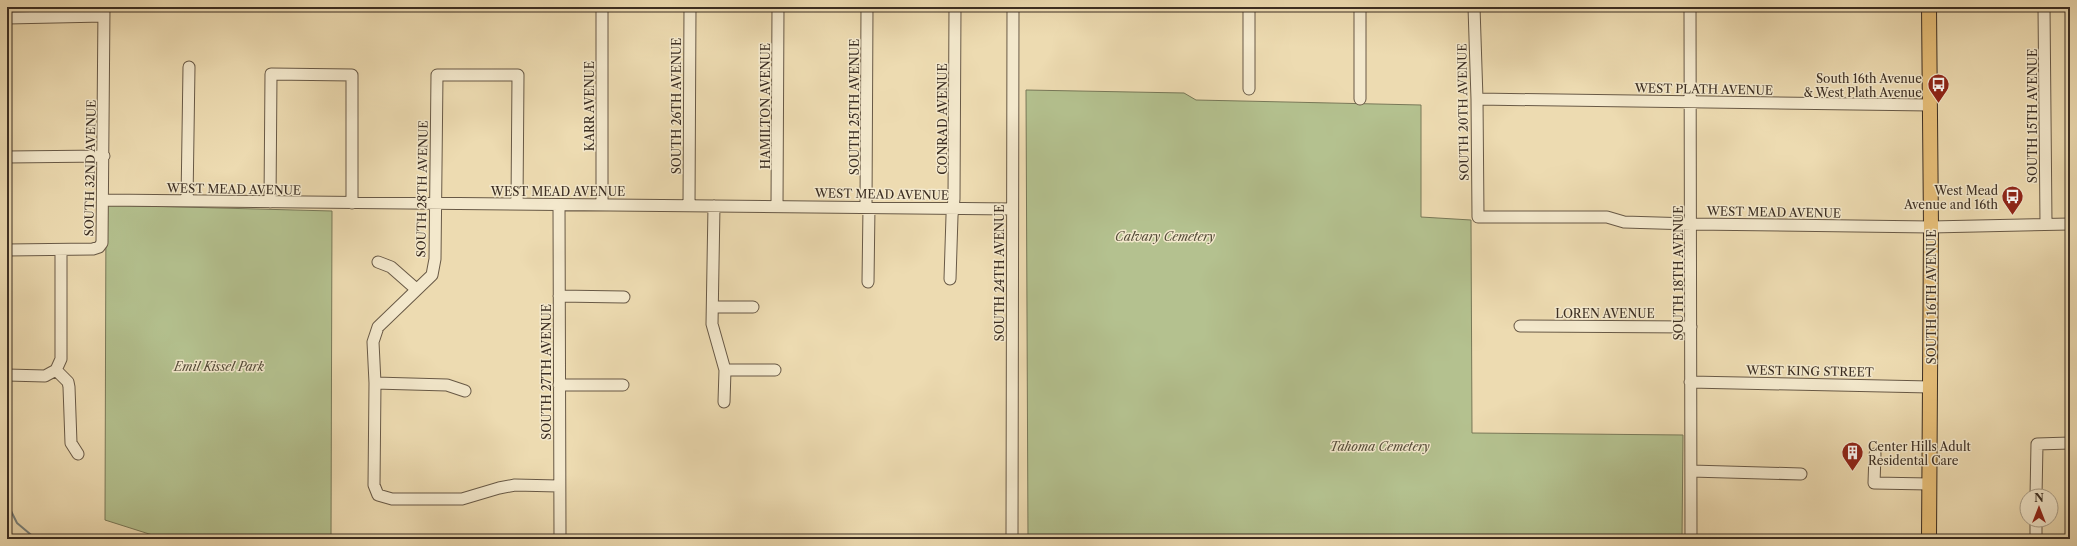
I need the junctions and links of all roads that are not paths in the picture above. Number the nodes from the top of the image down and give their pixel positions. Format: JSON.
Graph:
{"nodes":[{"id":1,"x":602,"y":7,"type":"edge"},
{"id":2,"x":690,"y":7,"type":"edge"},
{"id":3,"x":778,"y":7,"type":"edge"},
{"id":4,"x":867,"y":7,"type":"edge"},
{"id":5,"x":955,"y":7,"type":"edge"},
{"id":6,"x":1013,"y":7,"type":"edge"},
{"id":7,"x":1249,"y":7,"type":"edge"},
{"id":8,"x":1360,"y":7,"type":"edge"},
{"id":9,"x":1474,"y":7,"type":"edge"},
{"id":10,"x":1690,"y":7,"type":"edge"},
{"id":11,"x":1930,"y":7,"type":"edge"},
{"id":12,"x":2044,"y":7,"type":"edge"},
{"id":13,"x":104,"y":12,"type":"edge"},
{"id":14,"x":7,"y":18,"type":"edge"},
{"id":15,"x":189,"y":68,"type":"dead end"},
{"id":16,"x":1249,"y":89,"type":"dead end"},
{"id":17,"x":1360,"y":99,"type":"dead end"},
{"id":18,"x":1477,"y":99,"type":"junction"},
{"id":19,"x":1691,"y":102,"type":"junction"},
{"id":20,"x":1930,"y":105,"type":"junction"},
{"id":21,"x":7,"y":156,"type":"edge"},
{"id":22,"x":104,"y":156,"type":"junction"},
{"id":23,"x":104,"y":200,"type":"junction"},
{"id":24,"x":187,"y":201,"type":"junction"},
{"id":25,"x":270,"y":202,"type":"junction"},
{"id":26,"x":352,"y":203,"type":"junction"},
{"id":27,"x":434,"y":204,"type":"junction"},
{"id":28,"x":517,"y":204,"type":"junction"},
{"id":29,"x":559,"y":204,"type":"junction"},
{"id":30,"x":602,"y":205,"type":"junction"},
{"id":31,"x":689,"y":205,"type":"junction"},
{"id":32,"x":714,"y":206,"type":"junction"},
{"id":33,"x":777,"y":206,"type":"junction"},
{"id":34,"x":868,"y":207,"type":"junction"},
{"id":35,"x":953,"y":208,"type":"junction"},
{"id":36,"x":1012,"y":209,"type":"junction"},
{"id":37,"x":1478,"y":217,"type":"joint"},
{"id":38,"x":1691,"y":224,"type":"junction"},
{"id":39,"x":2046,"y":224,"type":"junction"},
{"id":40,"x":2070,"y":224,"type":"edge"},
{"id":41,"x":1931,"y":227,"type":"junction"},
{"id":42,"x":7,"y":250,"type":"edge"},
{"id":43,"x":61,"y":250,"type":"junction"},
{"id":44,"x":378,"y":262,"type":"dead end"},
{"id":45,"x":950,"y":279,"type":"dead end"},
{"id":46,"x":868,"y":282,"type":"dead end"},
{"id":47,"x":416,"y":289,"type":"junction"},
{"id":48,"x":559,"y":296,"type":"junction"},
{"id":49,"x":624,"y":297,"type":"dead end"},
{"id":50,"x":713,"y":306,"type":"junction"},
{"id":51,"x":753,"y":307,"type":"dead end"},
{"id":52,"x":1520,"y":326,"type":"dead end"},
{"id":53,"x":1691,"y":327,"type":"junction"},
{"id":54,"x":56,"y":370,"type":"junction"},
{"id":55,"x":724,"y":370,"type":"junction"},
{"id":56,"x":775,"y":370,"type":"dead end"},
{"id":57,"x":7,"y":375,"type":"edge"},
{"id":58,"x":1690,"y":382,"type":"junction"},
{"id":59,"x":375,"y":383,"type":"junction"},
{"id":60,"x":559,"y":385,"type":"junction"},
{"id":61,"x":623,"y":385,"type":"dead end"},
{"id":62,"x":1930,"y":387,"type":"junction"},
{"id":63,"x":465,"y":391,"type":"dead end"},
{"id":64,"x":724,"y":402,"type":"dead end"},
{"id":65,"x":2070,"y":443,"type":"edge"},
{"id":66,"x":78,"y":454,"type":"dead end"},
{"id":67,"x":1875,"y":454,"type":"dead end"},
{"id":68,"x":1691,"y":471,"type":"junction"},
{"id":69,"x":1802,"y":474,"type":"dead end"},
{"id":70,"x":1929,"y":484,"type":"junction"},
{"id":71,"x":558,"y":486,"type":"junction"},
{"id":72,"x":2036,"y":488,"type":"edge"},
{"id":73,"x":2036,"y":528,"type":"edge"},
{"id":74,"x":560,"y":539,"type":"edge"},
{"id":75,"x":1012,"y":539,"type":"edge"},
{"id":76,"x":1691,"y":539,"type":"edge"},
{"id":77,"x":1928,"y":539,"type":"edge"},
{"id":78,"x":2036,"y":539,"type":"edge"}],
"edges":[{"from":1,"to":30,"type":"street","name":"KARR AVENUE"},
{"from":2,"to":31,"type":"street","name":"SOUTH 26TH AVENUE"},
{"from":3,"to":33,"type":"street","name":"HAMILTON AVENUE"},
{"from":4,"to":34,"type":"street","name":"SOUTH 25TH AVENUE"},
{"from":5,"to":35,"type":"street","name":"CONRAD AVENUE"},
{"from":6,"to":36,"type":"street","name":"SOUTH 24TH AVENUE"},
{"from":7,"to":16,"type":"street"},
{"from":8,"to":17,"type":"street"},
{"from":9,"to":18,"type":"street","name":"SOUTH 20TH AVENUE"},
{"from":10,"to":19,"type":"street","name":"SOUTH 18TH AVENUE"},
{"from":11,"to":20,"type":"main road","name":"SOUTH 16TH AVENUE"},
{"from":12,"to":39,"type":"street","name":"SOUTH 15TH AVENUE"},
{"from":13,"to":14,"type":"street"},
{"from":13,"to":22,"type":"street","name":"SOUTH 32ND AVENUE"},
{"from":15,"to":24,"type":"street"},
{"from":18,"to":19,"type":"street","name":"WEST PLATH AVENUE"},
{"from":18,"to":37,"type":"street","name":"SOUTH 20TH AVENUE"},
{"from":19,"to":20,"type":"street","name":"WEST PLATH AVENUE"},
{"from":19,"to":38,"type":"street","name":"SOUTH 18TH AVENUE"},
{"from":20,"to":41,"type":"main road","name":"SOUTH 16TH AVENUE"},
{"from":21,"to":22,"type":"street"},
{"from":22,"to":23,"type":"street","name":"SOUTH 32ND AVENUE"},
{"from":23,"to":24,"type":"street","name":"WEST MEAD AVENUE"},
{"from":23,"to":43,"type":"street","name":"SOUTH 32ND AVENUE"},
{"from":24,"to":25,"type":"street","name":"WEST MEAD AVENUE"},
{"from":25,"to":26,"type":"street","name":"WEST MEAD AVENUE"},
{"from":25,"to":26,"type":"street"},
{"from":26,"to":27,"type":"street","name":"WEST MEAD AVENUE"},
{"from":27,"to":28,"type":"street","name":"WEST MEAD AVENUE"},
{"from":27,"to":28,"type":"street","name":"SOUTH 28TH AVENUE"},
{"from":27,"to":47,"type":"street","name":"SOUTH 28TH AVENUE"},
{"from":28,"to":29,"type":"street","name":"WEST MEAD AVENUE"},
{"from":29,"to":30,"type":"street","name":"WEST MEAD AVENUE"},
{"from":29,"to":48,"type":"street","name":"SOUTH 27TH AVENUE"},
{"from":30,"to":31,"type":"street","name":"WEST MEAD AVENUE"},
{"from":31,"to":32,"type":"street","name":"WEST MEAD AVENUE"},
{"from":32,"to":33,"type":"street","name":"WEST MEAD AVENUE"},
{"from":32,"to":50,"type":"street"},
{"from":33,"to":34,"type":"street","name":"WEST MEAD AVENUE"},
{"from":34,"to":35,"type":"street","name":"WEST MEAD AVENUE"},
{"from":34,"to":46,"type":"street","name":"SOUTH 25TH AVENUE"},
{"from":35,"to":36,"type":"street","name":"WEST MEAD AVENUE"},
{"from":35,"to":45,"type":"street","name":"CONRAD AVENUE"},
{"from":36,"to":75,"type":"street","name":"SOUTH 24TH AVENUE"},
{"from":37,"to":38,"type":"street","name":"WEST MEAD AVENUE"},
{"from":38,"to":41,"type":"street","name":"WEST MEAD AVENUE"},
{"from":38,"to":53,"type":"street","name":"SOUTH 18TH AVENUE"},
{"from":39,"to":40,"type":"street","name":"WEST MEAD AVENUE"},
{"from":39,"to":41,"type":"street","name":"WEST MEAD AVENUE"},
{"from":41,"to":62,"type":"main road","name":"SOUTH 16TH AVENUE"},
{"from":42,"to":43,"type":"street"},
{"from":43,"to":54,"type":"street"},
{"from":44,"to":47,"type":"street"},
{"from":47,"to":59,"type":"street","name":"SOUTH 28TH AVENUE"},
{"from":48,"to":49,"type":"street"},
{"from":48,"to":60,"type":"street","name":"SOUTH 27TH AVENUE"},
{"from":50,"to":51,"type":"street"},
{"from":50,"to":55,"type":"street"},
{"from":52,"to":53,"type":"street","name":"LOREN AVENUE"},
{"from":53,"to":58,"type":"street","name":"SOUTH 18TH AVENUE"},
{"from":54,"to":57,"type":"street"},
{"from":54,"to":66,"type":"street"},
{"from":55,"to":56,"type":"street"},
{"from":55,"to":64,"type":"street"},
{"from":58,"to":62,"type":"street","name":"WEST KING STREET"},
{"from":58,"to":68,"type":"street","name":"SOUTH 18TH AVENUE"},
{"from":59,"to":63,"type":"street"},
{"from":59,"to":71,"type":"street","name":"SOUTH 28TH AVENUE"},
{"from":60,"to":61,"type":"street"},
{"from":60,"to":71,"type":"street","name":"SOUTH 27TH AVENUE"},
{"from":62,"to":70,"type":"main road","name":"SOUTH 16TH AVENUE"},
{"from":65,"to":72,"type":"street"},
{"from":67,"to":70,"type":"street"},
{"from":68,"to":69,"type":"street"},
{"from":68,"to":76,"type":"street","name":"SOUTH 18TH AVENUE"},
{"from":70,"to":77,"type":"main road","name":"SOUTH 16TH AVENUE"},
{"from":71,"to":74,"type":"street","name":"SOUTH 27TH AVENUE"},
{"from":73,"to":78,"type":"street"}]}
